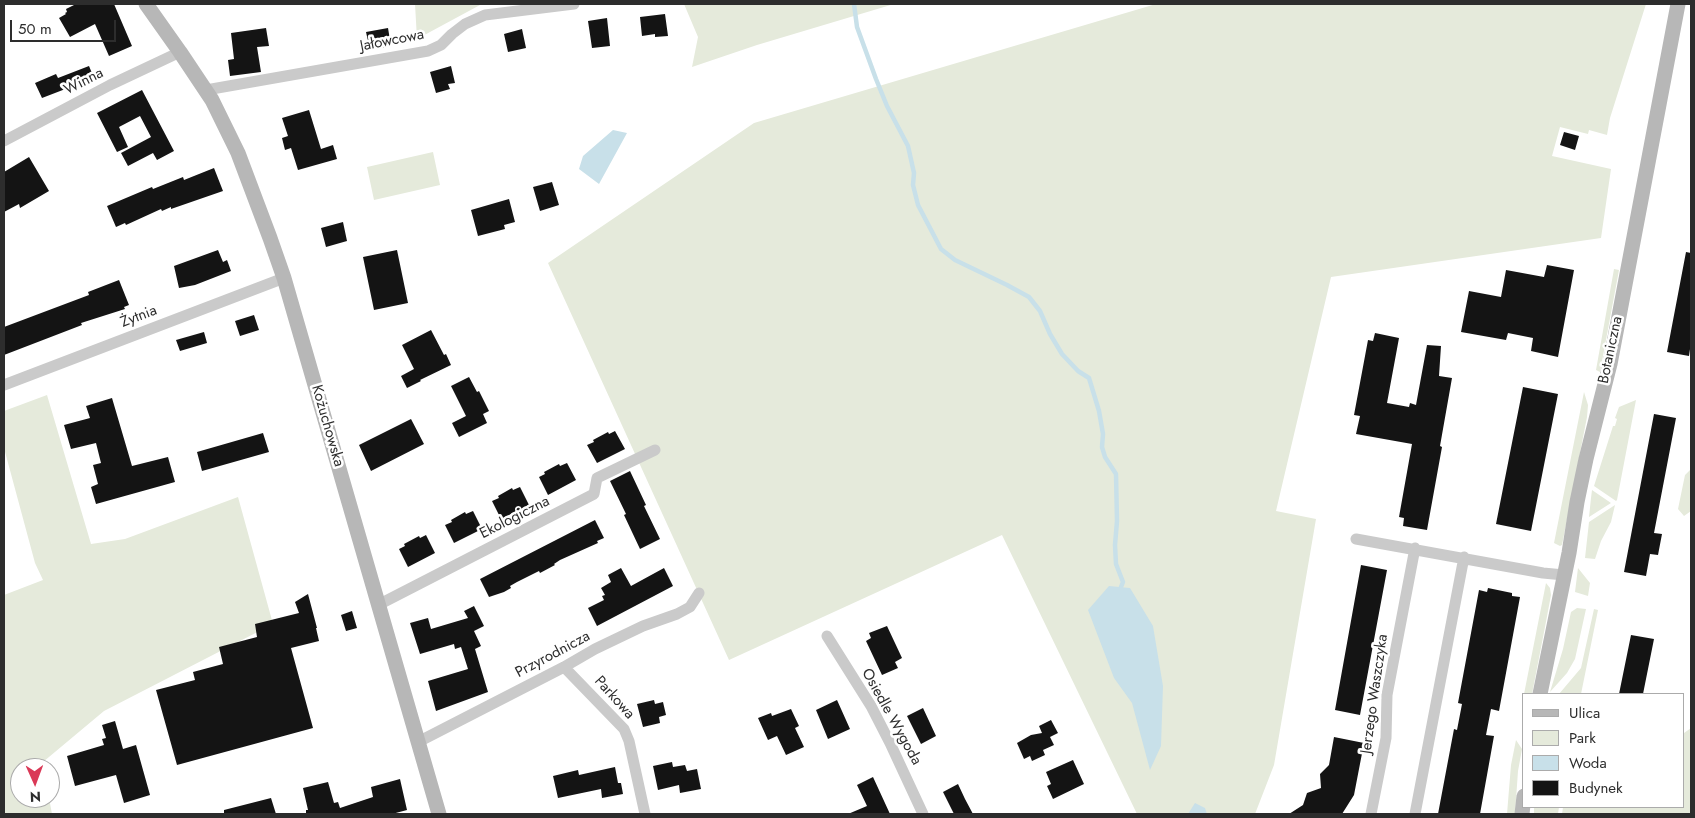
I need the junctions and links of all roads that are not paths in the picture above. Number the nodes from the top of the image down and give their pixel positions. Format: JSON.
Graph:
{"nodes":[{"id":1,"x":146,"y":4,"type":"edge"},
{"id":2,"x":574,"y":4,"type":"edge"},
{"id":3,"x":1678,"y":4,"type":"edge"},
{"id":4,"x":180,"y":52,"type":"junction"},
{"id":5,"x":206,"y":90,"type":"junction"},
{"id":6,"x":4,"y":141,"type":"edge"},
{"id":7,"x":284,"y":278,"type":"junction"},
{"id":8,"x":4,"y":385,"type":"edge"},
{"id":9,"x":655,"y":450,"type":"dead end"},
{"id":10,"x":1356,"y":538,"type":"dead end"},
{"id":11,"x":1414,"y":548,"type":"junction"},
{"id":12,"x":1464,"y":557,"type":"junction"},
{"id":13,"x":1564,"y":575,"type":"junction"},
{"id":14,"x":699,"y":593,"type":"dead end"},
{"id":15,"x":378,"y":605,"type":"junction"},
{"id":16,"x":827,"y":636,"type":"dead end"},
{"id":17,"x":564,"y":667,"type":"junction"},
{"id":18,"x":1540,"y":693,"type":"edge"},
{"id":19,"x":418,"y":742,"type":"junction"},
{"id":20,"x":439,"y":814,"type":"edge"},
{"id":21,"x":646,"y":814,"type":"edge"},
{"id":22,"x":923,"y":814,"type":"edge"},
{"id":23,"x":1371,"y":814,"type":"edge"},
{"id":24,"x":1415,"y":814,"type":"edge"}],
"edges":[{"from":1,"to":4,"type":"main road","name":"Kożuchowska"},
{"from":2,"to":5,"type":"street","name":"Jałowcowa"},
{"from":3,"to":13,"type":"main road","name":"Botaniczna"},
{"from":4,"to":5,"type":"main road","name":"Kożuchowska"},
{"from":4,"to":6,"type":"street","name":"Winna"},
{"from":5,"to":7,"type":"main road","name":"Kożuchowska"},
{"from":7,"to":8,"type":"street","name":"Żytnia"},
{"from":7,"to":15,"type":"main road","name":"Kożuchowska"},
{"from":9,"to":15,"type":"street","name":"Ekologiczna"},
{"from":10,"to":11,"type":"street"},
{"from":11,"to":12,"type":"street"},
{"from":11,"to":23,"type":"street","name":"Jerzego Waszczyka"},
{"from":12,"to":13,"type":"street"},
{"from":12,"to":24,"type":"street"},
{"from":13,"to":18,"type":"main road","name":"Botaniczna"},
{"from":14,"to":17,"type":"street","name":"Przyrodnicza"},
{"from":15,"to":19,"type":"main road","name":"Kożuchowska"},
{"from":16,"to":22,"type":"street","name":"Osiedle Wygoda"},
{"from":17,"to":19,"type":"street","name":"Przyrodnicza"},
{"from":17,"to":21,"type":"street","name":"Parkowa"},
{"from":19,"to":20,"type":"main road","name":"Kożuchowska"}]}
